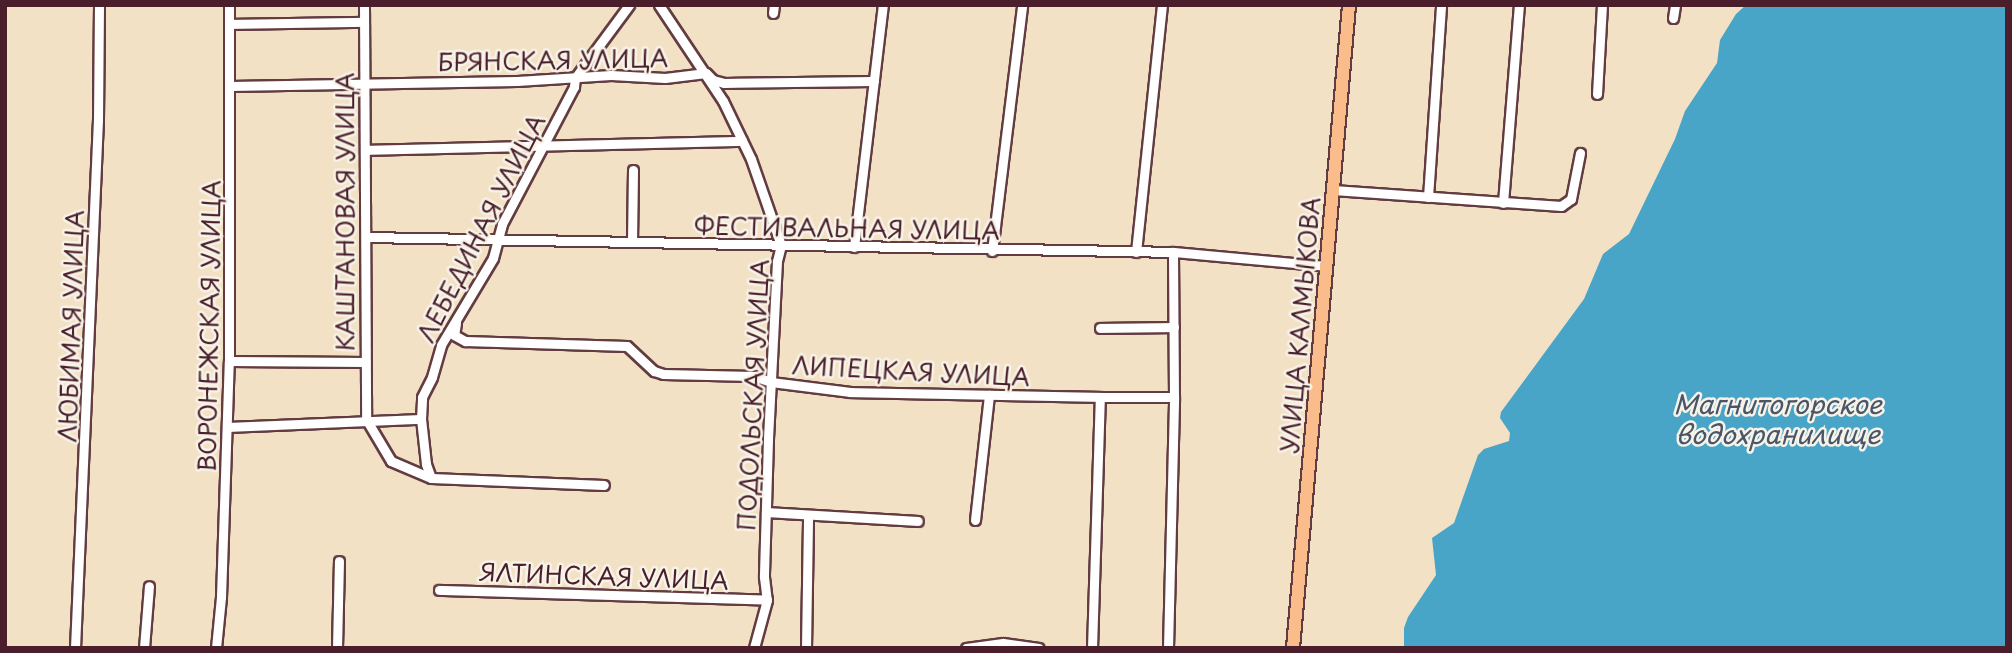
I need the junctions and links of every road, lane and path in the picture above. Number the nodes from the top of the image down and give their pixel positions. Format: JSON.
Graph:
{"nodes":[{"id":1,"x":99,"y":5,"type":"edge"},
{"id":2,"x":229,"y":5,"type":"edge"},
{"id":3,"x":363,"y":5,"type":"edge"},
{"id":4,"x":629,"y":5,"type":"edge"},
{"id":5,"x":659,"y":5,"type":"edge"},
{"id":6,"x":883,"y":5,"type":"edge"},
{"id":7,"x":1022,"y":5,"type":"edge"},
{"id":8,"x":1162,"y":5,"type":"edge"},
{"id":9,"x":1349,"y":5,"type":"edge"},
{"id":10,"x":1441,"y":5,"type":"edge"},
{"id":11,"x":1519,"y":5,"type":"edge"},
{"id":12,"x":1602,"y":5,"type":"edge"},
{"id":13,"x":1675,"y":5,"type":"edge"},
{"id":14,"x":1673,"y":18,"type":"dead end"},
{"id":15,"x":364,"y":22,"type":"junction"},
{"id":16,"x":230,"y":23,"type":"junction"},
{"id":17,"x":706,"y":74,"type":"junction"},
{"id":18,"x":575,"y":78,"type":"junction"},
{"id":19,"x":874,"y":81,"type":"junction"},
{"id":20,"x":364,"y":83,"type":"junction"},
{"id":21,"x":230,"y":86,"type":"junction"},
{"id":22,"x":1597,"y":94,"type":"dead end"},
{"id":23,"x":742,"y":141,"type":"junction"},
{"id":24,"x":543,"y":147,"type":"junction"},
{"id":25,"x":365,"y":150,"type":"junction"},
{"id":26,"x":1580,"y":153,"type":"dead end"},
{"id":27,"x":633,"y":170,"type":"dead end"},
{"id":28,"x":1333,"y":190,"type":"junction"},
{"id":29,"x":1428,"y":197,"type":"junction"},
{"id":30,"x":1503,"y":203,"type":"junction"},
{"id":31,"x":366,"y":237,"type":"junction"},
{"id":32,"x":500,"y":239,"type":"junction"},
{"id":33,"x":632,"y":242,"type":"junction"},
{"id":34,"x":781,"y":246,"type":"junction"},
{"id":35,"x":854,"y":247,"type":"junction"},
{"id":36,"x":992,"y":251,"type":"junction"},
{"id":37,"x":1136,"y":252,"type":"junction"},
{"id":38,"x":1173,"y":252,"type":"junction"},
{"id":39,"x":1326,"y":266,"type":"junction"},
{"id":40,"x":456,"y":323,"type":"junction"},
{"id":41,"x":1174,"y":327,"type":"junction"},
{"id":42,"x":1100,"y":328,"type":"dead end"},
{"id":43,"x":229,"y":361,"type":"junction"},
{"id":44,"x":365,"y":362,"type":"junction"},
{"id":45,"x":771,"y":383,"type":"junction"},
{"id":46,"x":989,"y":395,"type":"junction"},
{"id":47,"x":1100,"y":397,"type":"junction"},
{"id":48,"x":1174,"y":397,"type":"junction"},
{"id":49,"x":366,"y":419,"type":"junction"},
{"id":50,"x":421,"y":419,"type":"junction"},
{"id":51,"x":227,"y":427,"type":"junction"},
{"id":52,"x":431,"y":478,"type":"junction"},
{"id":53,"x":604,"y":485,"type":"dead end"},
{"id":54,"x":766,"y":512,"type":"junction"},
{"id":55,"x":808,"y":515,"type":"junction"},
{"id":56,"x":975,"y":520,"type":"dead end"},
{"id":57,"x":919,"y":521,"type":"dead end"},
{"id":58,"x":338,"y":561,"type":"dead end"},
{"id":59,"x":149,"y":586,"type":"dead end"},
{"id":60,"x":439,"y":590,"type":"dead end"},
{"id":61,"x":767,"y":600,"type":"junction"},
{"id":62,"x":75,"y":648,"type":"edge"},
{"id":63,"x":144,"y":648,"type":"edge"},
{"id":64,"x":216,"y":648,"type":"edge"},
{"id":65,"x":337,"y":648,"type":"edge"},
{"id":66,"x":754,"y":648,"type":"edge"},
{"id":67,"x":806,"y":648,"type":"edge"},
{"id":68,"x":966,"y":648,"type":"edge"},
{"id":69,"x":1039,"y":648,"type":"edge"},
{"id":70,"x":1092,"y":648,"type":"edge"},
{"id":71,"x":1168,"y":648,"type":"edge"},
{"id":72,"x":1293,"y":648,"type":"edge"}],
"edges":[{"from":1,"to":62,"type":"street","name":"ЛЮБИМАЯ УЛИЦА"},
{"from":2,"to":16,"type":"street","name":"ВОРОНЕЖСКАЯ УЛИЦА"},
{"from":3,"to":15,"type":"street","name":"КАШТАНОВАЯ УЛИЦА"},
{"from":4,"to":18,"type":"street","name":"ЛЕБЕДИНАЯ УЛИЦА"},
{"from":5,"to":17,"type":"street","name":"ПОДОЛЬСКАЯ УЛИЦА"},
{"from":6,"to":19,"type":"street"},
{"from":7,"to":36,"type":"street"},
{"from":8,"to":37,"type":"street"},
{"from":9,"to":28,"type":"main road","name":"УЛИЦА КАЛМЫКОВА"},
{"from":10,"to":29,"type":"street"},
{"from":11,"to":30,"type":"street"},
{"from":12,"to":22,"type":"street"},
{"from":13,"to":14,"type":"street"},
{"from":15,"to":16,"type":"street"},
{"from":15,"to":20,"type":"street","name":"КАШТАНОВАЯ УЛИЦА"},
{"from":16,"to":21,"type":"street","name":"ВОРОНЕЖСКАЯ УЛИЦА"},
{"from":17,"to":18,"type":"street","name":"БРЯНСКАЯ УЛИЦА"},
{"from":17,"to":19,"type":"street","name":"БРЯНСКАЯ УЛИЦА"},
{"from":17,"to":23,"type":"street","name":"ПОДОЛЬСКАЯ УЛИЦА"},
{"from":18,"to":20,"type":"street","name":"БРЯНСКАЯ УЛИЦА"},
{"from":18,"to":24,"type":"street","name":"ЛЕБЕДИНАЯ УЛИЦА"},
{"from":19,"to":35,"type":"street"},
{"from":20,"to":21,"type":"street","name":"БРЯНСКАЯ УЛИЦА"},
{"from":20,"to":25,"type":"street","name":"КАШТАНОВАЯ УЛИЦА"},
{"from":21,"to":43,"type":"street","name":"ВОРОНЕЖСКАЯ УЛИЦА"},
{"from":23,"to":24,"type":"street"},
{"from":23,"to":34,"type":"street","name":"ПОДОЛЬСКАЯ УЛИЦА"},
{"from":24,"to":25,"type":"street"},
{"from":24,"to":32,"type":"street","name":"ЛЕБЕДИНАЯ УЛИЦА"},
{"from":25,"to":31,"type":"street","name":"КАШТАНОВАЯ УЛИЦА"},
{"from":26,"to":30,"type":"street"},
{"from":27,"to":33,"type":"street"},
{"from":28,"to":29,"type":"street"},
{"from":28,"to":39,"type":"main road","name":"УЛИЦА КАЛМЫКОВА"},
{"from":29,"to":30,"type":"street"},
{"from":31,"to":32,"type":"street","name":"ФЕСТИВАЛЬНАЯ УЛИЦА"},
{"from":31,"to":44,"type":"street","name":"КАШТАНОВАЯ УЛИЦА"},
{"from":32,"to":33,"type":"street","name":"ФЕСТИВАЛЬНАЯ УЛИЦА"},
{"from":32,"to":40,"type":"street","name":"ЛЕБЕДИНАЯ УЛИЦА"},
{"from":33,"to":34,"type":"street","name":"ФЕСТИВАЛЬНАЯ УЛИЦА"},
{"from":34,"to":35,"type":"street","name":"ФЕСТИВАЛЬНАЯ УЛИЦА"},
{"from":34,"to":45,"type":"street","name":"ПОДОЛЬСКАЯ УЛИЦА"},
{"from":35,"to":36,"type":"street","name":"ФЕСТИВАЛЬНАЯ УЛИЦА"},
{"from":36,"to":37,"type":"street","name":"ФЕСТИВАЛЬНАЯ УЛИЦА"},
{"from":37,"to":38,"type":"street","name":"ФЕСТИВАЛЬНАЯ УЛИЦА"},
{"from":38,"to":39,"type":"street","name":"ФЕСТИВАЛЬНАЯ УЛИЦА"},
{"from":38,"to":41,"type":"street"},
{"from":39,"to":72,"type":"main road","name":"УЛИЦА КАЛМЫКОВА"},
{"from":40,"to":45,"type":"street","name":"ЛИПЕЦКАЯ УЛИЦА"},
{"from":40,"to":50,"type":"street","name":"ЛЕБЕДИНАЯ УЛИЦА"},
{"from":41,"to":42,"type":"street"},
{"from":41,"to":48,"type":"street"},
{"from":43,"to":44,"type":"street"},
{"from":43,"to":51,"type":"street","name":"ВОРОНЕЖСКАЯ УЛИЦА"},
{"from":44,"to":49,"type":"street","name":"КАШТАНОВАЯ УЛИЦА"},
{"from":45,"to":46,"type":"street","name":"ЛИПЕЦКАЯ УЛИЦА"},
{"from":45,"to":54,"type":"street","name":"ПОДОЛЬСКАЯ УЛИЦА"},
{"from":46,"to":47,"type":"street","name":"ЛИПЕЦКАЯ УЛИЦА"},
{"from":46,"to":56,"type":"street"},
{"from":47,"to":48,"type":"street","name":"ЛИПЕЦКАЯ УЛИЦА"},
{"from":47,"to":70,"type":"street"},
{"from":48,"to":71,"type":"street"},
{"from":49,"to":50,"type":"street"},
{"from":49,"to":51,"type":"street"},
{"from":49,"to":52,"type":"street"},
{"from":50,"to":52,"type":"street","name":"ЛЕБЕДИНАЯ УЛИЦА"},
{"from":51,"to":64,"type":"street","name":"ВОРОНЕЖСКАЯ УЛИЦА"},
{"from":52,"to":53,"type":"street"},
{"from":54,"to":55,"type":"street"},
{"from":54,"to":61,"type":"street","name":"ПОДОЛЬСКАЯ УЛИЦА"},
{"from":55,"to":57,"type":"street"},
{"from":55,"to":67,"type":"street"},
{"from":58,"to":65,"type":"street"},
{"from":59,"to":63,"type":"street"},
{"from":60,"to":61,"type":"street","name":"ЯЛТИНСКАЯ УЛИЦА"},
{"from":61,"to":66,"type":"street","name":"ПОДОЛЬСКАЯ УЛИЦА"},
{"from":68,"to":69,"type":"street"}]}
